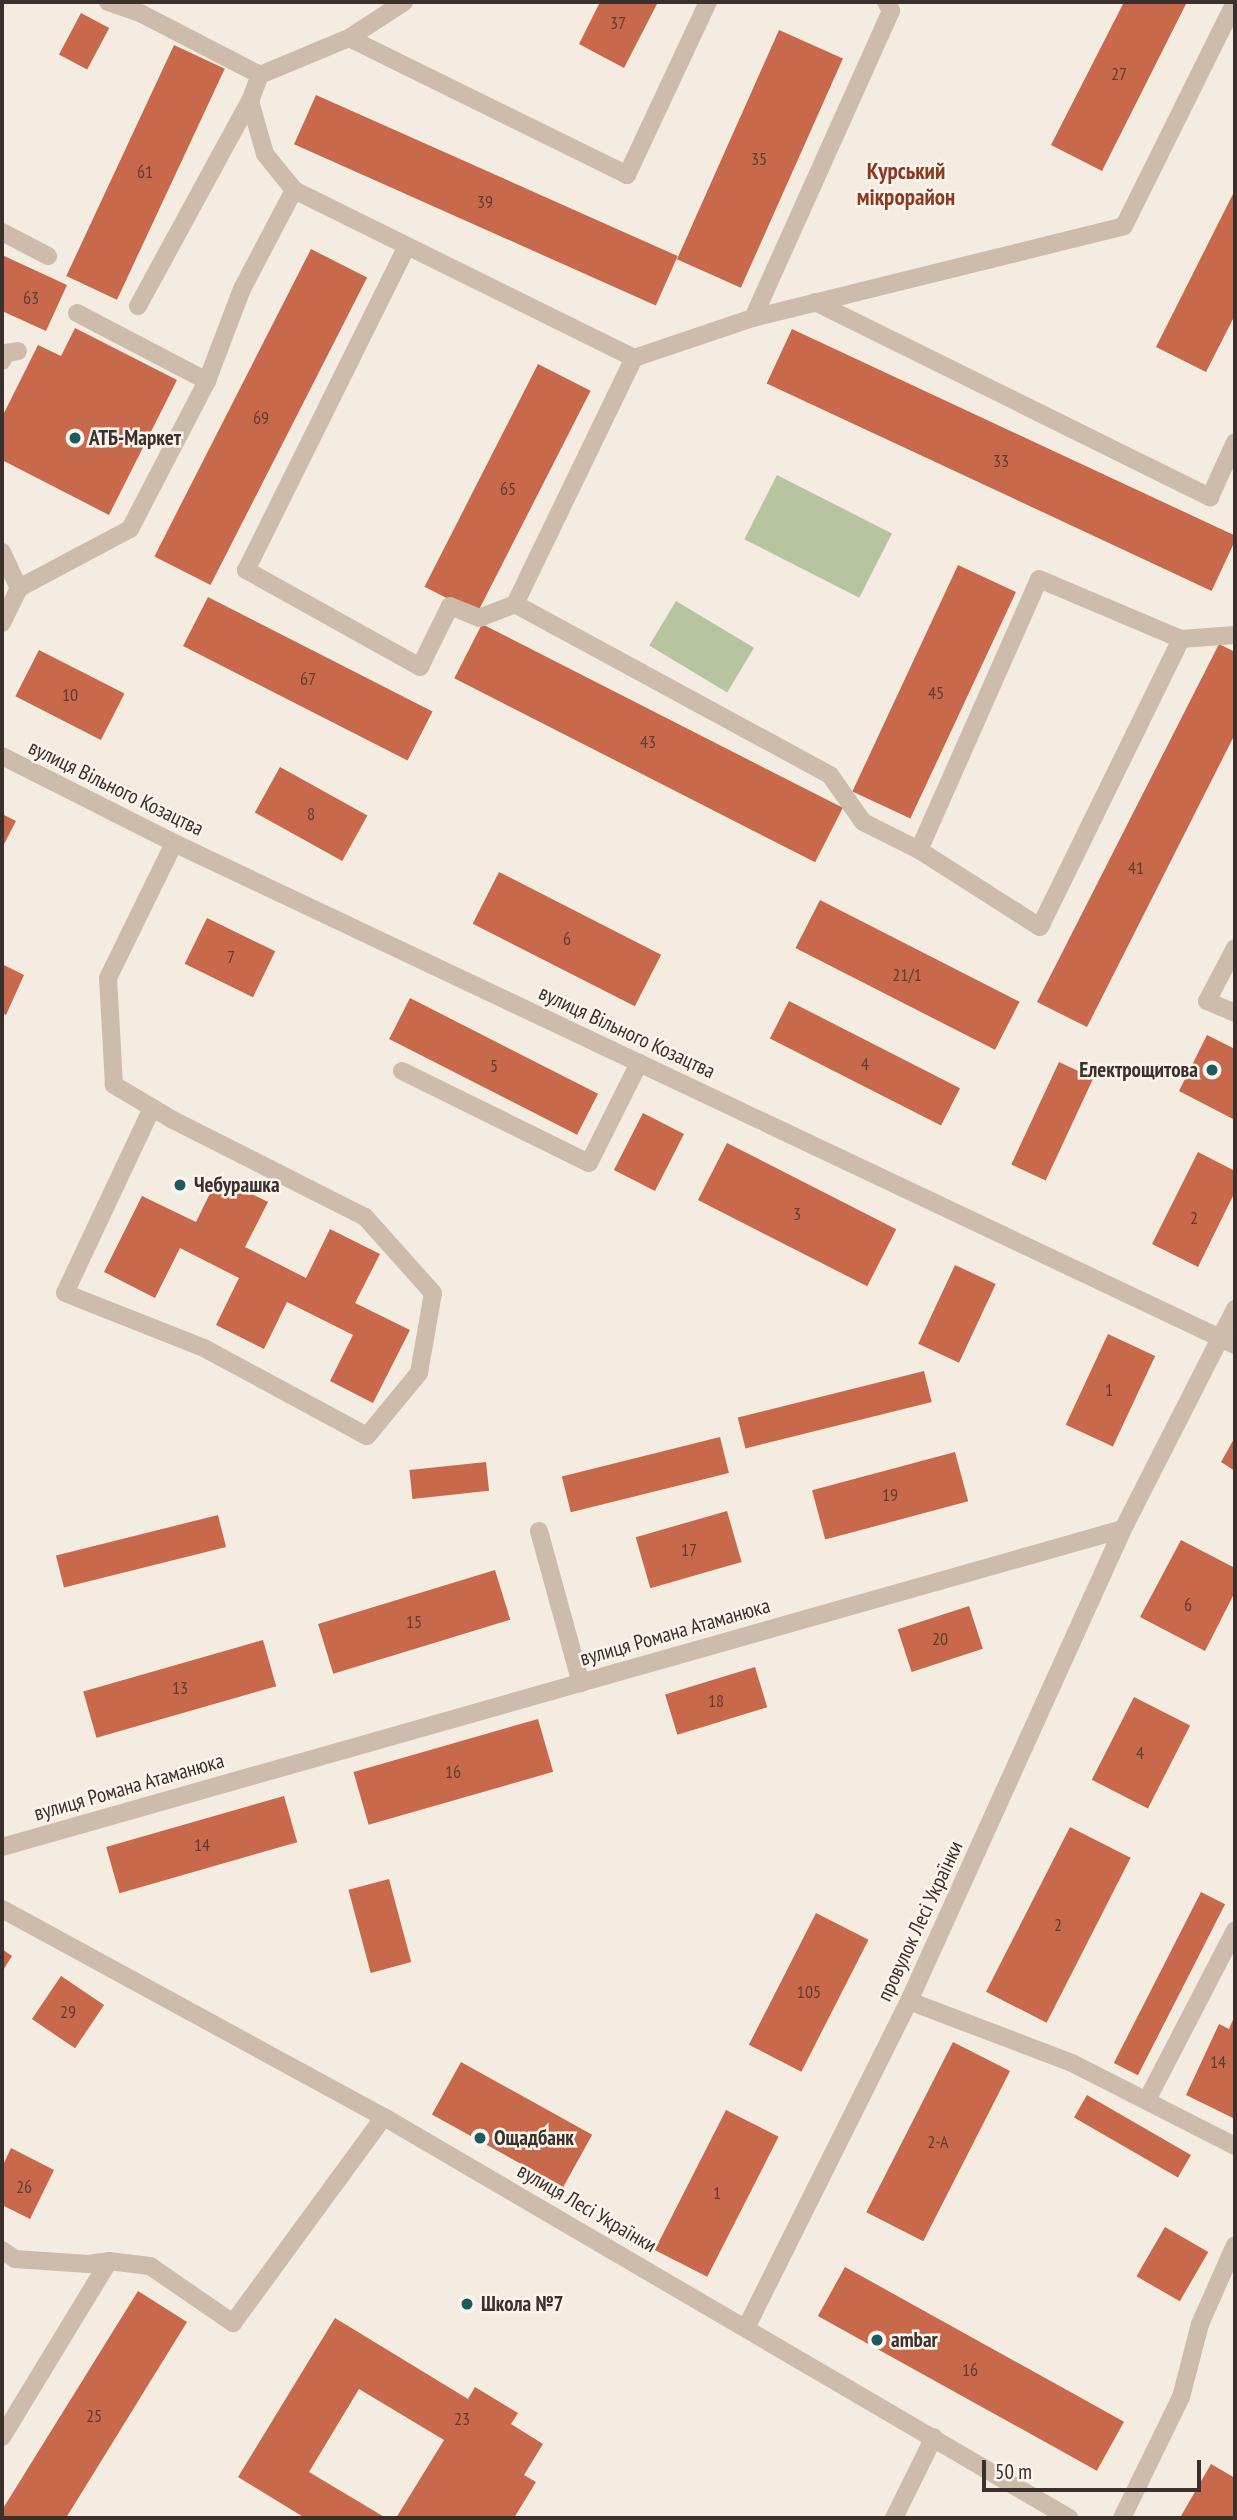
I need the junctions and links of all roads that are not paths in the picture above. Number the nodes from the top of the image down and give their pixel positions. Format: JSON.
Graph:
{"nodes":[{"id":1,"x":108,"y":2,"type":"edge"},
{"id":2,"x":404,"y":2,"type":"edge"},
{"id":3,"x":709,"y":2,"type":"edge"},
{"id":4,"x":886,"y":2,"type":"edge"},
{"id":5,"x":1235,"y":2,"type":"edge"},
{"id":6,"x":145,"y":8,"type":"edge"},
{"id":7,"x":349,"y":38,"type":"junction"},
{"id":8,"x":260,"y":75,"type":"junction"},
{"id":9,"x":250,"y":101,"type":"junction"},
{"id":10,"x":294,"y":190,"type":"junction"},
{"id":11,"x":2,"y":232,"type":"edge"},
{"id":12,"x":407,"y":246,"type":"junction"},
{"id":13,"x":48,"y":256,"type":"dead end"},
{"id":14,"x":815,"y":302,"type":"junction"},
{"id":15,"x":138,"y":306,"type":"dead end"},
{"id":16,"x":77,"y":313,"type":"dead end"},
{"id":17,"x":753,"y":318,"type":"junction"},
{"id":18,"x":18,"y":351,"type":"dead end"},
{"id":19,"x":634,"y":358,"type":"junction"},
{"id":20,"x":2,"y":361,"type":"edge"},
{"id":21,"x":206,"y":381,"type":"junction"},
{"id":22,"x":1235,"y":442,"type":"edge"},
{"id":23,"x":2,"y":551,"type":"edge"},
{"id":24,"x":19,"y":588,"type":"junction"},
{"id":25,"x":515,"y":604,"type":"junction"},
{"id":26,"x":2,"y":623,"type":"edge"},
{"id":27,"x":1235,"y":635,"type":"edge"},
{"id":28,"x":1181,"y":639,"type":"junction"},
{"id":29,"x":2,"y":756,"type":"edge"},
{"id":30,"x":174,"y":843,"type":"junction"},
{"id":31,"x":919,"y":850,"type":"junction"},
{"id":32,"x":1235,"y":948,"type":"edge"},
{"id":33,"x":1235,"y":1013,"type":"edge"},
{"id":34,"x":639,"y":1063,"type":"junction"},
{"id":35,"x":402,"y":1071,"type":"dead end"},
{"id":36,"x":152,"y":1108,"type":"junction"},
{"id":37,"x":1235,"y":1309,"type":"edge"},
{"id":38,"x":1228,"y":1341,"type":"edge"},
{"id":39,"x":1123,"y":1529,"type":"junction"},
{"id":40,"x":539,"y":1531,"type":"dead end"},
{"id":41,"x":580,"y":1683,"type":"junction"},
{"id":42,"x":2,"y":1847,"type":"edge"},
{"id":43,"x":2,"y":1909,"type":"edge"},
{"id":44,"x":1235,"y":1930,"type":"edge"},
{"id":45,"x":909,"y":2001,"type":"junction"},
{"id":46,"x":1147,"y":2100,"type":"junction"},
{"id":47,"x":384,"y":2117,"type":"junction"},
{"id":48,"x":1235,"y":2146,"type":"edge"},
{"id":49,"x":1235,"y":2245,"type":"edge"},
{"id":50,"x":2,"y":2250,"type":"edge"},
{"id":51,"x":109,"y":2261,"type":"junction"},
{"id":52,"x":747,"y":2326,"type":"junction"},
{"id":53,"x":2,"y":2437,"type":"edge"},
{"id":54,"x":934,"y":2437,"type":"junction"},
{"id":55,"x":1040,"y":2512,"type":"edge"},
{"id":56,"x":894,"y":2518,"type":"edge"},
{"id":57,"x":1069,"y":2518,"type":"edge"},
{"id":58,"x":1122,"y":2518,"type":"edge"}],
"edges":[{"from":1,"to":6,"type":"street"},
{"from":2,"to":7,"type":"street"},
{"from":3,"to":7,"type":"street"},
{"from":4,"to":17,"type":"street"},
{"from":5,"to":14,"type":"street"},
{"from":6,"to":8,"type":"street"},
{"from":7,"to":8,"type":"street"},
{"from":8,"to":9,"type":"street"},
{"from":9,"to":10,"type":"street"},
{"from":9,"to":15,"type":"street"},
{"from":10,"to":12,"type":"street"},
{"from":10,"to":21,"type":"street"},
{"from":11,"to":13,"type":"street"},
{"from":12,"to":19,"type":"street"},
{"from":12,"to":25,"type":"street"},
{"from":14,"to":17,"type":"street"},
{"from":14,"to":22,"type":"street"},
{"from":16,"to":21,"type":"street"},
{"from":17,"to":19,"type":"street"},
{"from":18,"to":20,"type":"street"},
{"from":19,"to":25,"type":"street"},
{"from":21,"to":24,"type":"street"},
{"from":23,"to":24,"type":"street"},
{"from":24,"to":26,"type":"street"},
{"from":25,"to":31,"type":"street"},
{"from":27,"to":28,"type":"street"},
{"from":28,"to":31,"type":"street"},
{"from":28,"to":31,"type":"street"},
{"from":29,"to":30,"type":"street","name":"вулиця Вільного Козацтва"},
{"from":30,"to":34,"type":"street","name":"вулиця Вільного Козацтва"},
{"from":30,"to":36,"type":"street"},
{"from":32,"to":33,"type":"street"},
{"from":34,"to":35,"type":"street"},
{"from":34,"to":38,"type":"street","name":"вулиця Вільного Козацтва"},
{"from":36,"to":36,"type":"street"},
{"from":37,"to":38,"type":"street"},
{"from":38,"to":39,"type":"street"},
{"from":39,"to":41,"type":"street","name":"вулиця Романа Атаманюка"},
{"from":39,"to":45,"type":"street","name":"провулок Лесі Українки"},
{"from":40,"to":41,"type":"street"},
{"from":41,"to":42,"type":"street","name":"вулиця Романа Атаманюка"},
{"from":43,"to":47,"type":"street","name":"вулиця Лесі Українки"},
{"from":44,"to":46,"type":"street"},
{"from":45,"to":46,"type":"street"},
{"from":45,"to":52,"type":"street","name":"провулок Лесі Українки"},
{"from":46,"to":48,"type":"street"},
{"from":47,"to":51,"type":"street"},
{"from":47,"to":52,"type":"street","name":"вулиця Лесі Українки"},
{"from":49,"to":58,"type":"street"},
{"from":50,"to":51,"type":"street"},
{"from":51,"to":53,"type":"street"},
{"from":52,"to":54,"type":"street","name":"вулиця Лесі Українки"},
{"from":54,"to":55,"type":"street","name":"вулиця Лесі Українки"},
{"from":54,"to":56,"type":"street"},
{"from":55,"to":57,"type":"street","name":"вулиця Лесі Українки"}]}
